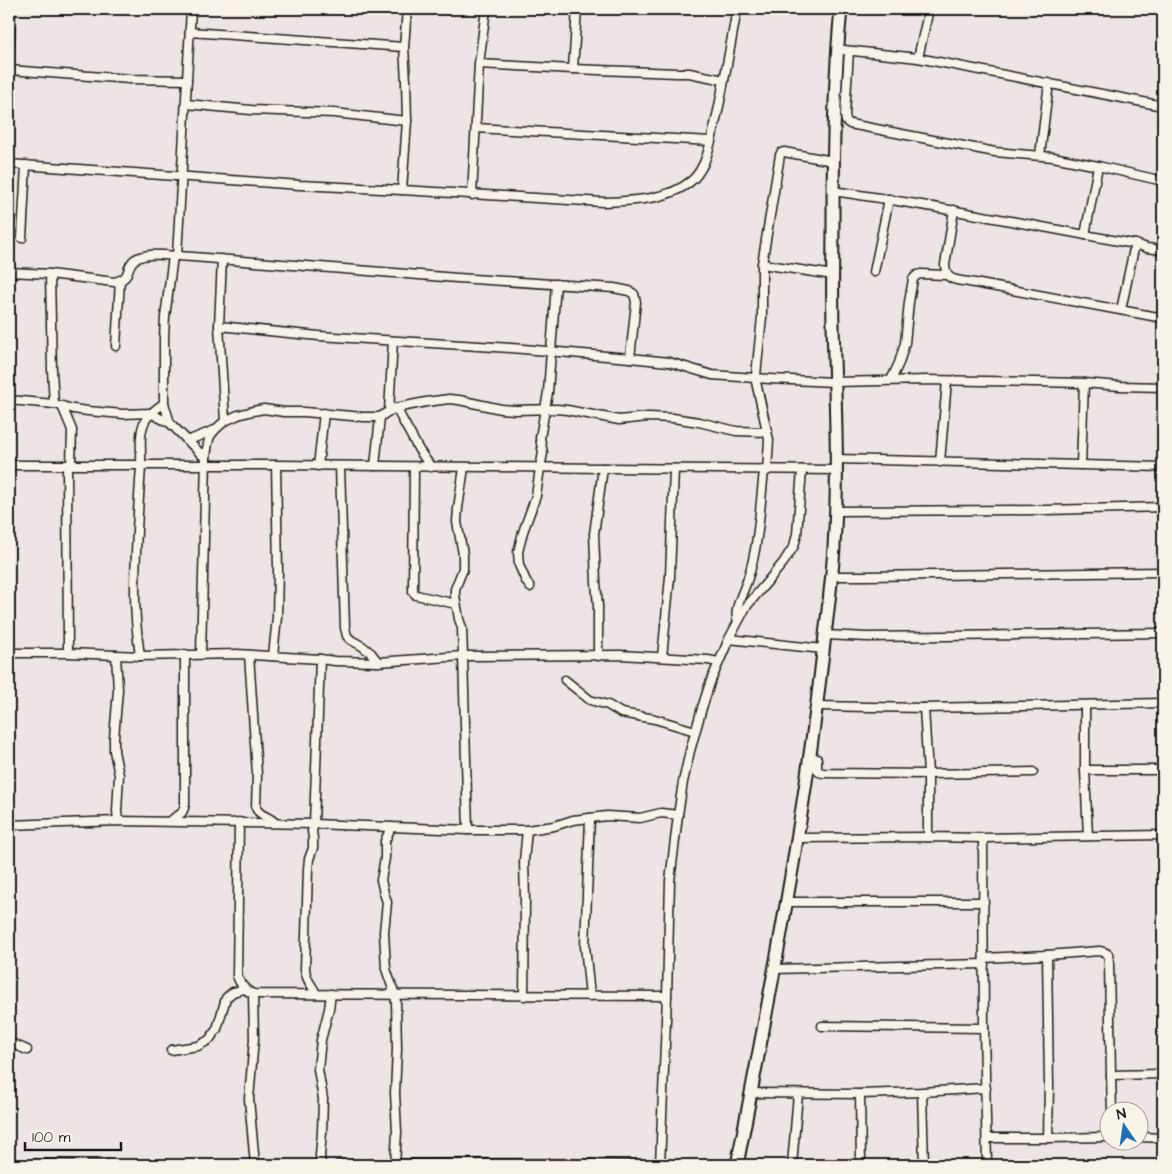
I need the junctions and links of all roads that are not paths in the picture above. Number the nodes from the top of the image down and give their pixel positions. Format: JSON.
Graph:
{"nodes":[{"id":1,"x":11,"y":9,"type":"edge"},
{"id":2,"x":191,"y":9,"type":"edge"},
{"id":3,"x":407,"y":9,"type":"edge"},
{"id":4,"x":486,"y":9,"type":"edge"},
{"id":5,"x":577,"y":9,"type":"edge"},
{"id":6,"x":737,"y":9,"type":"edge"},
{"id":7,"x":842,"y":9,"type":"edge"},
{"id":8,"x":929,"y":9,"type":"edge"},
{"id":9,"x":190,"y":32,"type":"junction"},
{"id":10,"x":404,"y":47,"type":"junction"},
{"id":11,"x":843,"y":50,"type":"junction"},
{"id":12,"x":9,"y":56,"type":"edge"},
{"id":13,"x":918,"y":58,"type":"junction"},
{"id":14,"x":479,"y":64,"type":"junction"},
{"id":15,"x":574,"y":69,"type":"junction"},
{"id":16,"x":9,"y":70,"type":"edge"},
{"id":17,"x":187,"y":80,"type":"junction"},
{"id":18,"x":724,"y":80,"type":"junction"},
{"id":19,"x":1049,"y":83,"type":"junction"},
{"id":20,"x":1162,"y":103,"type":"edge"},
{"id":21,"x":186,"y":104,"type":"junction"},
{"id":22,"x":407,"y":121,"type":"junction"},
{"id":23,"x":476,"y":128,"type":"junction"},
{"id":24,"x":711,"y":140,"type":"junction"},
{"id":25,"x":1040,"y":155,"type":"junction"},
{"id":26,"x":833,"y":162,"type":"junction"},
{"id":27,"x":9,"y":164,"type":"edge"},
{"id":28,"x":26,"y":165,"type":"junction"},
{"id":29,"x":1098,"y":166,"type":"junction"},
{"id":30,"x":182,"y":176,"type":"junction"},
{"id":31,"x":1163,"y":181,"type":"edge"},
{"id":32,"x":402,"y":190,"type":"junction"},
{"id":33,"x":833,"y":191,"type":"junction"},
{"id":34,"x":472,"y":195,"type":"junction"},
{"id":35,"x":889,"y":199,"type":"junction"},
{"id":36,"x":954,"y":210,"type":"junction"},
{"id":37,"x":1085,"y":235,"type":"junction"},
{"id":38,"x":22,"y":238,"type":"dead end"},
{"id":39,"x":1135,"y":244,"type":"junction"},
{"id":40,"x":1163,"y":250,"type":"edge"},
{"id":41,"x":175,"y":256,"type":"junction"},
{"id":42,"x":222,"y":259,"type":"junction"},
{"id":43,"x":762,"y":264,"type":"junction"},
{"id":44,"x":9,"y":272,"type":"edge"},
{"id":45,"x":874,"y":272,"type":"dead end"},
{"id":46,"x":50,"y":274,"type":"junction"},
{"id":47,"x":833,"y":275,"type":"junction"},
{"id":48,"x":946,"y":275,"type":"junction"},
{"id":49,"x":120,"y":281,"type":"junction"},
{"id":50,"x":556,"y":284,"type":"junction"},
{"id":51,"x":1121,"y":310,"type":"junction"},
{"id":52,"x":1163,"y":318,"type":"edge"},
{"id":53,"x":219,"y":326,"type":"junction"},
{"id":54,"x":393,"y":341,"type":"junction"},
{"id":55,"x":116,"y":346,"type":"dead end"},
{"id":56,"x":551,"y":352,"type":"junction"},
{"id":57,"x":630,"y":358,"type":"junction"},
{"id":58,"x":756,"y":378,"type":"junction"},
{"id":59,"x":891,"y":380,"type":"junction"},
{"id":60,"x":947,"y":381,"type":"junction"},
{"id":61,"x":834,"y":382,"type":"junction"},
{"id":62,"x":1084,"y":383,"type":"junction"},
{"id":63,"x":1163,"y":387,"type":"edge"},
{"id":64,"x":9,"y":400,"type":"edge"},
{"id":65,"x":164,"y":403,"type":"junction"},
{"id":66,"x":58,"y":405,"type":"junction"},
{"id":67,"x":393,"y":409,"type":"junction"},
{"id":68,"x":546,"y":409,"type":"junction"},
{"id":69,"x":324,"y":413,"type":"junction"},
{"id":70,"x":150,"y":414,"type":"junction"},
{"id":71,"x":380,"y":416,"type":"junction"},
{"id":72,"x":225,"y":421,"type":"junction"},
{"id":73,"x":170,"y":423,"type":"junction"},
{"id":74,"x":212,"y":431,"type":"junction"},
{"id":75,"x":767,"y":432,"type":"junction"},
{"id":76,"x":187,"y":440,"type":"junction"},
{"id":77,"x":206,"y":462,"type":"junction"},
{"id":78,"x":940,"y":462,"type":"junction"},
{"id":79,"x":69,"y":464,"type":"junction"},
{"id":80,"x":9,"y":465,"type":"edge"},
{"id":81,"x":141,"y":465,"type":"junction"},
{"id":82,"x":276,"y":465,"type":"junction"},
{"id":83,"x":836,"y":465,"type":"junction"},
{"id":84,"x":1081,"y":465,"type":"junction"},
{"id":85,"x":318,"y":466,"type":"junction"},
{"id":86,"x":340,"y":466,"type":"junction"},
{"id":87,"x":375,"y":466,"type":"junction"},
{"id":88,"x":414,"y":467,"type":"junction"},
{"id":89,"x":431,"y":467,"type":"junction"},
{"id":90,"x":1163,"y":467,"type":"edge"},
{"id":91,"x":464,"y":468,"type":"junction"},
{"id":92,"x":540,"y":468,"type":"junction"},
{"id":93,"x":603,"y":468,"type":"junction"},
{"id":94,"x":674,"y":468,"type":"junction"},
{"id":95,"x":802,"y":470,"type":"junction"},
{"id":96,"x":766,"y":471,"type":"junction"},
{"id":97,"x":1163,"y":507,"type":"edge"},
{"id":98,"x":836,"y":511,"type":"junction"},
{"id":99,"x":1163,"y":572,"type":"edge"},
{"id":100,"x":832,"y":576,"type":"junction"},
{"id":101,"x":530,"y":587,"type":"dead end"},
{"id":102,"x":456,"y":604,"type":"junction"},
{"id":103,"x":738,"y":621,"type":"junction"},
{"id":104,"x":1163,"y":634,"type":"edge"},
{"id":105,"x":825,"y":635,"type":"junction"},
{"id":106,"x":729,"y":639,"type":"junction"},
{"id":107,"x":823,"y":649,"type":"junction"},
{"id":108,"x":9,"y":653,"type":"edge"},
{"id":109,"x":68,"y":653,"type":"junction"},
{"id":110,"x":185,"y":654,"type":"junction"},
{"id":111,"x":202,"y":654,"type":"junction"},
{"id":112,"x":116,"y":655,"type":"junction"},
{"id":113,"x":249,"y":655,"type":"junction"},
{"id":114,"x":140,"y":656,"type":"junction"},
{"id":115,"x":273,"y":656,"type":"junction"},
{"id":116,"x":463,"y":656,"type":"junction"},
{"id":117,"x":598,"y":656,"type":"junction"},
{"id":118,"x":662,"y":657,"type":"junction"},
{"id":119,"x":320,"y":659,"type":"junction"},
{"id":120,"x":378,"y":662,"type":"junction"},
{"id":121,"x":718,"y":662,"type":"junction"},
{"id":122,"x":565,"y":680,"type":"dead end"},
{"id":123,"x":1163,"y":703,"type":"edge"},
{"id":124,"x":1085,"y":705,"type":"junction"},
{"id":125,"x":817,"y":706,"type":"junction"},
{"id":126,"x":924,"y":708,"type":"junction"},
{"id":127,"x":695,"y":731,"type":"junction"},
{"id":128,"x":810,"y":756,"type":"junction"},
{"id":129,"x":1085,"y":770,"type":"junction"},
{"id":130,"x":1163,"y":770,"type":"edge"},
{"id":131,"x":1033,"y":772,"type":"dead end"},
{"id":132,"x":928,"y":774,"type":"junction"},
{"id":133,"x":678,"y":814,"type":"junction"},
{"id":134,"x":590,"y":818,"type":"junction"},
{"id":135,"x":118,"y":821,"type":"junction"},
{"id":136,"x":171,"y":821,"type":"junction"},
{"id":137,"x":239,"y":822,"type":"junction"},
{"id":138,"x":275,"y":823,"type":"junction"},
{"id":139,"x":314,"y":824,"type":"junction"},
{"id":140,"x":9,"y":825,"type":"edge"},
{"id":141,"x":391,"y":827,"type":"junction"},
{"id":142,"x":468,"y":830,"type":"junction"},
{"id":143,"x":527,"y":830,"type":"junction"},
{"id":144,"x":1163,"y":835,"type":"edge"},
{"id":145,"x":1088,"y":836,"type":"junction"},
{"id":146,"x":928,"y":837,"type":"junction"},
{"id":147,"x":797,"y":838,"type":"junction"},
{"id":148,"x":984,"y":838,"type":"junction"},
{"id":149,"x":787,"y":902,"type":"junction"},
{"id":150,"x":984,"y":902,"type":"junction"},
{"id":151,"x":1047,"y":955,"type":"junction"},
{"id":152,"x":984,"y":961,"type":"junction"},
{"id":153,"x":774,"y":969,"type":"junction"},
{"id":154,"x":244,"y":989,"type":"junction"},
{"id":155,"x":253,"y":994,"type":"junction"},
{"id":156,"x":316,"y":994,"type":"junction"},
{"id":157,"x":331,"y":994,"type":"junction"},
{"id":158,"x":395,"y":995,"type":"junction"},
{"id":159,"x":524,"y":996,"type":"junction"},
{"id":160,"x":590,"y":996,"type":"junction"},
{"id":161,"x":667,"y":996,"type":"junction"},
{"id":162,"x":822,"y":1026,"type":"dead end"},
{"id":163,"x":984,"y":1028,"type":"junction"},
{"id":164,"x":9,"y":1042,"type":"edge"},
{"id":165,"x":27,"y":1050,"type":"dead end"},
{"id":166,"x":171,"y":1050,"type":"dead end"},
{"id":167,"x":1163,"y":1074,"type":"edge"},
{"id":168,"x":1111,"y":1075,"type":"junction"},
{"id":169,"x":986,"y":1088,"type":"junction"},
{"id":170,"x":922,"y":1092,"type":"junction"},
{"id":171,"x":750,"y":1093,"type":"junction"},
{"id":172,"x":798,"y":1094,"type":"junction"},
{"id":173,"x":860,"y":1094,"type":"junction"},
{"id":174,"x":1112,"y":1102,"type":"edge"},
{"id":175,"x":1100,"y":1137,"type":"edge"},
{"id":176,"x":986,"y":1138,"type":"junction"},
{"id":177,"x":1048,"y":1138,"type":"junction"},
{"id":178,"x":1150,"y":1138,"type":"edge"},
{"id":179,"x":1163,"y":1138,"type":"edge"},
{"id":180,"x":396,"y":1164,"type":"edge"},
{"id":181,"x":530,"y":1164,"type":"edge"},
{"id":182,"x":30,"y":1165,"type":"edge"},
{"id":183,"x":107,"y":1165,"type":"edge"},
{"id":184,"x":255,"y":1165,"type":"edge"},
{"id":185,"x":321,"y":1165,"type":"edge"},
{"id":186,"x":338,"y":1165,"type":"edge"},
{"id":187,"x":635,"y":1165,"type":"edge"},
{"id":188,"x":660,"y":1165,"type":"edge"},
{"id":189,"x":738,"y":1165,"type":"edge"},
{"id":190,"x":792,"y":1165,"type":"edge"},
{"id":191,"x":861,"y":1165,"type":"edge"},
{"id":192,"x":924,"y":1165,"type":"edge"},
{"id":193,"x":987,"y":1165,"type":"edge"}],
"edges":[{"from":1,"to":12,"type":"street"},
{"from":2,"to":9,"type":"street"},
{"from":3,"to":10,"type":"street"},
{"from":4,"to":14,"type":"street"},
{"from":5,"to":15,"type":"street"},
{"from":6,"to":18,"type":"street"},
{"from":7,"to":11,"type":"street"},
{"from":8,"to":13,"type":"street"},
{"from":9,"to":10,"type":"street"},
{"from":9,"to":17,"type":"street"},
{"from":10,"to":22,"type":"street"},
{"from":11,"to":13,"type":"street"},
{"from":11,"to":25,"type":"street"},
{"from":11,"to":26,"type":"street"},
{"from":13,"to":19,"type":"street"},
{"from":14,"to":15,"type":"street"},
{"from":14,"to":23,"type":"street"},
{"from":15,"to":18,"type":"street"},
{"from":16,"to":17,"type":"street"},
{"from":17,"to":21,"type":"street"},
{"from":18,"to":24,"type":"street"},
{"from":19,"to":20,"type":"street"},
{"from":19,"to":25,"type":"street"},
{"from":21,"to":22,"type":"street"},
{"from":21,"to":30,"type":"street"},
{"from":22,"to":32,"type":"street"},
{"from":23,"to":24,"type":"street"},
{"from":23,"to":34,"type":"street"},
{"from":24,"to":34,"type":"street"},
{"from":25,"to":29,"type":"street"},
{"from":26,"to":33,"type":"street"},
{"from":26,"to":43,"type":"street"},
{"from":27,"to":28,"type":"street"},
{"from":28,"to":30,"type":"street"},
{"from":28,"to":38,"type":"street"},
{"from":29,"to":31,"type":"street"},
{"from":29,"to":37,"type":"street"},
{"from":30,"to":32,"type":"street"},
{"from":30,"to":41,"type":"street"},
{"from":32,"to":34,"type":"street"},
{"from":33,"to":35,"type":"street"},
{"from":33,"to":47,"type":"street"},
{"from":35,"to":36,"type":"street"},
{"from":35,"to":45,"type":"street"},
{"from":36,"to":37,"type":"street"},
{"from":36,"to":48,"type":"street"},
{"from":37,"to":39,"type":"street"},
{"from":39,"to":40,"type":"street"},
{"from":39,"to":51,"type":"street"},
{"from":41,"to":42,"type":"street"},
{"from":41,"to":49,"type":"street"},
{"from":41,"to":65,"type":"street"},
{"from":42,"to":50,"type":"street"},
{"from":42,"to":53,"type":"street"},
{"from":43,"to":47,"type":"street"},
{"from":43,"to":58,"type":"street"},
{"from":44,"to":46,"type":"street"},
{"from":46,"to":49,"type":"street"},
{"from":46,"to":66,"type":"street"},
{"from":47,"to":61,"type":"street"},
{"from":48,"to":51,"type":"street"},
{"from":48,"to":59,"type":"street"},
{"from":49,"to":55,"type":"street"},
{"from":50,"to":56,"type":"street"},
{"from":50,"to":57,"type":"street"},
{"from":51,"to":52,"type":"street"},
{"from":53,"to":54,"type":"street"},
{"from":53,"to":72,"type":"street"},
{"from":54,"to":56,"type":"street"},
{"from":54,"to":67,"type":"street"},
{"from":56,"to":57,"type":"street"},
{"from":56,"to":68,"type":"street"},
{"from":57,"to":58,"type":"street"},
{"from":58,"to":61,"type":"street"},
{"from":58,"to":75,"type":"street"},
{"from":59,"to":60,"type":"street"},
{"from":59,"to":61,"type":"street"},
{"from":60,"to":62,"type":"street"},
{"from":60,"to":78,"type":"street"},
{"from":61,"to":83,"type":"street"},
{"from":62,"to":63,"type":"street"},
{"from":62,"to":84,"type":"street"},
{"from":64,"to":66,"type":"street"},
{"from":65,"to":70,"type":"street"},
{"from":65,"to":73,"type":"street"},
{"from":66,"to":70,"type":"street"},
{"from":66,"to":79,"type":"street"},
{"from":67,"to":68,"type":"street"},
{"from":67,"to":71,"type":"street"},
{"from":67,"to":89,"type":"street"},
{"from":68,"to":75,"type":"street"},
{"from":68,"to":92,"type":"street"},
{"from":69,"to":71,"type":"street"},
{"from":69,"to":72,"type":"street"},
{"from":69,"to":85,"type":"street"},
{"from":70,"to":73,"type":"street"},
{"from":70,"to":81,"type":"street"},
{"from":71,"to":87,"type":"street"},
{"from":72,"to":74,"type":"street"},
{"from":73,"to":76,"type":"street"},
{"from":74,"to":76,"type":"street"},
{"from":74,"to":77,"type":"street"},
{"from":75,"to":96,"type":"street"},
{"from":76,"to":77,"type":"street"},
{"from":77,"to":81,"type":"street"},
{"from":77,"to":82,"type":"street"},
{"from":77,"to":111,"type":"street"},
{"from":78,"to":83,"type":"street"},
{"from":78,"to":84,"type":"street"},
{"from":79,"to":80,"type":"street"},
{"from":79,"to":81,"type":"street"},
{"from":79,"to":109,"type":"street"},
{"from":81,"to":114,"type":"street"},
{"from":82,"to":85,"type":"street"},
{"from":82,"to":115,"type":"street"},
{"from":83,"to":95,"type":"street"},
{"from":83,"to":98,"type":"street"},
{"from":84,"to":90,"type":"street"},
{"from":85,"to":86,"type":"street"},
{"from":86,"to":87,"type":"street"},
{"from":86,"to":120,"type":"street"},
{"from":87,"to":88,"type":"street"},
{"from":88,"to":89,"type":"street"},
{"from":88,"to":102,"type":"street"},
{"from":89,"to":91,"type":"street"},
{"from":91,"to":92,"type":"street"},
{"from":91,"to":102,"type":"street"},
{"from":92,"to":93,"type":"street"},
{"from":92,"to":101,"type":"street"},
{"from":93,"to":94,"type":"street"},
{"from":93,"to":117,"type":"street"},
{"from":94,"to":96,"type":"street"},
{"from":94,"to":118,"type":"street"},
{"from":95,"to":96,"type":"street"},
{"from":95,"to":103,"type":"street"},
{"from":96,"to":103,"type":"street"},
{"from":97,"to":98,"type":"street"},
{"from":98,"to":100,"type":"street"},
{"from":99,"to":100,"type":"street"},
{"from":100,"to":105,"type":"street"},
{"from":102,"to":116,"type":"street"},
{"from":103,"to":106,"type":"street"},
{"from":104,"to":105,"type":"street"},
{"from":105,"to":107,"type":"street"},
{"from":106,"to":107,"type":"street"},
{"from":106,"to":121,"type":"street"},
{"from":107,"to":125,"type":"street"},
{"from":108,"to":109,"type":"street"},
{"from":109,"to":112,"type":"street"},
{"from":110,"to":111,"type":"street"},
{"from":110,"to":114,"type":"street"},
{"from":110,"to":136,"type":"street"},
{"from":111,"to":113,"type":"street"},
{"from":112,"to":114,"type":"street"},
{"from":112,"to":135,"type":"street"},
{"from":113,"to":115,"type":"street"},
{"from":113,"to":138,"type":"street"},
{"from":115,"to":119,"type":"street"},
{"from":116,"to":117,"type":"street"},
{"from":116,"to":120,"type":"street"},
{"from":116,"to":142,"type":"street"},
{"from":117,"to":118,"type":"street"},
{"from":118,"to":121,"type":"street"},
{"from":119,"to":120,"type":"street"},
{"from":119,"to":139,"type":"street"},
{"from":121,"to":127,"type":"street"},
{"from":122,"to":127,"type":"street"},
{"from":123,"to":124,"type":"street"},
{"from":124,"to":126,"type":"street"},
{"from":124,"to":129,"type":"street"},
{"from":125,"to":126,"type":"street"},
{"from":125,"to":128,"type":"street"},
{"from":126,"to":132,"type":"street"},
{"from":127,"to":133,"type":"street"},
{"from":128,"to":132,"type":"street"},
{"from":128,"to":147,"type":"street"},
{"from":129,"to":130,"type":"street"},
{"from":129,"to":145,"type":"street"},
{"from":131,"to":132,"type":"street"},
{"from":132,"to":146,"type":"street"},
{"from":133,"to":134,"type":"street"},
{"from":133,"to":161,"type":"street"},
{"from":134,"to":143,"type":"street"},
{"from":134,"to":160,"type":"street"},
{"from":135,"to":136,"type":"street"},
{"from":135,"to":140,"type":"street"},
{"from":136,"to":137,"type":"street"},
{"from":137,"to":138,"type":"street"},
{"from":137,"to":154,"type":"street"},
{"from":138,"to":139,"type":"street"},
{"from":139,"to":141,"type":"street"},
{"from":139,"to":156,"type":"street"},
{"from":141,"to":142,"type":"street"},
{"from":141,"to":158,"type":"street"},
{"from":142,"to":143,"type":"street"},
{"from":143,"to":159,"type":"street"},
{"from":144,"to":145,"type":"street"},
{"from":145,"to":148,"type":"street"},
{"from":146,"to":147,"type":"street"},
{"from":146,"to":148,"type":"street"},
{"from":147,"to":149,"type":"street"},
{"from":148,"to":150,"type":"street"},
{"from":149,"to":150,"type":"street"},
{"from":149,"to":153,"type":"street"},
{"from":150,"to":152,"type":"street"},
{"from":151,"to":152,"type":"street"},
{"from":151,"to":168,"type":"street"},
{"from":151,"to":177,"type":"street"},
{"from":152,"to":153,"type":"street"},
{"from":152,"to":163,"type":"street"},
{"from":153,"to":171,"type":"street"},
{"from":154,"to":155,"type":"street"},
{"from":154,"to":166,"type":"street"},
{"from":155,"to":156,"type":"street"},
{"from":155,"to":184,"type":"street"},
{"from":156,"to":157,"type":"street"},
{"from":157,"to":158,"type":"street"},
{"from":157,"to":185,"type":"street"},
{"from":158,"to":159,"type":"street"},
{"from":158,"to":180,"type":"street"},
{"from":159,"to":160,"type":"street"},
{"from":160,"to":161,"type":"street"},
{"from":161,"to":188,"type":"street"},
{"from":162,"to":163,"type":"street"},
{"from":163,"to":169,"type":"street"},
{"from":164,"to":165,"type":"street"},
{"from":167,"to":168,"type":"street"},
{"from":168,"to":174,"type":"street"},
{"from":169,"to":170,"type":"street"},
{"from":169,"to":176,"type":"street"},
{"from":170,"to":173,"type":"street"},
{"from":170,"to":192,"type":"street"},
{"from":171,"to":172,"type":"street"},
{"from":171,"to":189,"type":"street"},
{"from":172,"to":173,"type":"street"},
{"from":172,"to":190,"type":"street"},
{"from":173,"to":191,"type":"street"},
{"from":175,"to":177,"type":"street"},
{"from":176,"to":177,"type":"street"},
{"from":176,"to":193,"type":"street"},
{"from":178,"to":179,"type":"street"},
{"from":180,"to":181,"type":"street"},
{"from":180,"to":186,"type":"street"},
{"from":181,"to":187,"type":"street"},
{"from":182,"to":183,"type":"street"}]}
